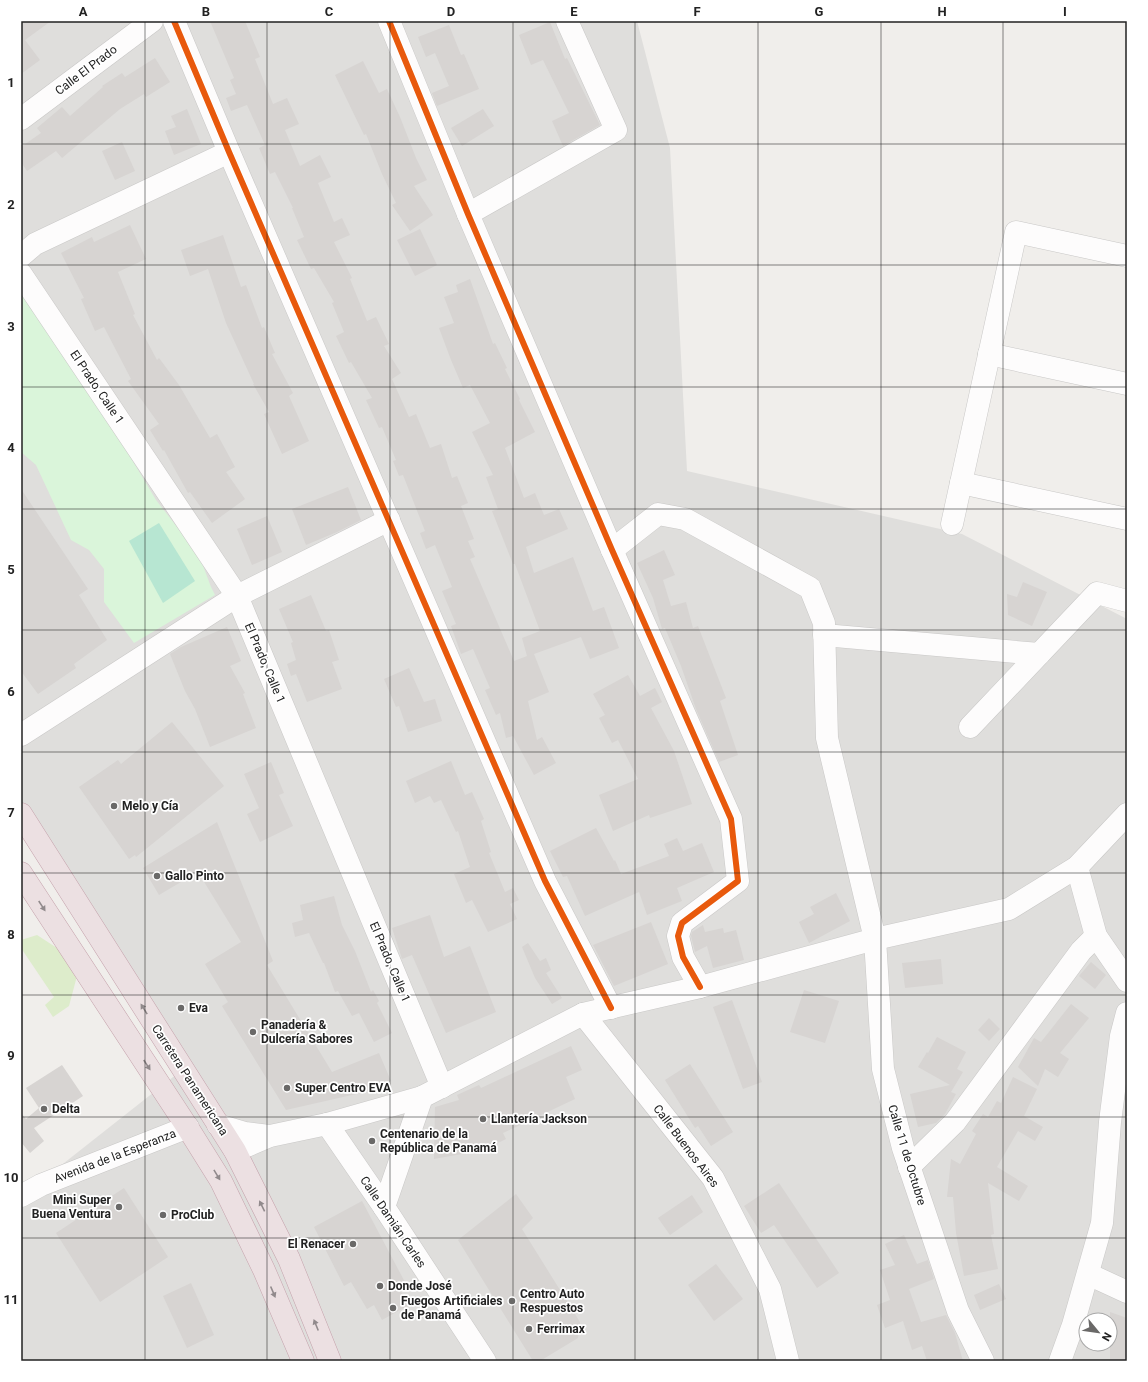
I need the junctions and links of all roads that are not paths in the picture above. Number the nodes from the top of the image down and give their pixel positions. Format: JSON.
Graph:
{"nodes":[{"id":1,"x":152,"y":21,"type":"edge"},
{"id":2,"x":174,"y":21,"type":"edge"},
{"id":3,"x":389,"y":21,"type":"edge"},
{"id":4,"x":567,"y":21,"type":"edge"},
{"id":5,"x":21,"y":120,"type":"edge"},
{"id":6,"x":229,"y":152,"type":"junction"},
{"id":7,"x":468,"y":214,"type":"junction"},
{"id":8,"x":21,"y":256,"type":"edge"},
{"id":9,"x":1127,"y":256,"type":"edge"},
{"id":10,"x":21,"y":274,"type":"edge"},
{"id":11,"x":989,"y":354,"type":"junction"},
{"id":12,"x":1127,"y":384,"type":"edge"},
{"id":13,"x":961,"y":483,"type":"junction"},
{"id":14,"x":1127,"y":519,"type":"edge"},
{"id":15,"x":388,"y":520,"type":"junction"},
{"id":16,"x":952,"y":524,"type":"dead end"},
{"id":17,"x":612,"y":550,"type":"junction"},
{"id":18,"x":237,"y":596,"type":"junction"},
{"id":19,"x":1127,"y":601,"type":"edge"},
{"id":20,"x":824,"y":634,"type":"junction"},
{"id":21,"x":1038,"y":654,"type":"junction"},
{"id":22,"x":970,"y":727,"type":"dead end"},
{"id":23,"x":21,"y":735,"type":"edge"},
{"id":24,"x":21,"y":814,"type":"edge"},
{"id":25,"x":1127,"y":814,"type":"edge"},
{"id":26,"x":21,"y":836,"type":"edge"},
{"id":27,"x":1077,"y":867,"type":"junction"},
{"id":28,"x":21,"y":873,"type":"edge"},
{"id":29,"x":1096,"y":936,"type":"junction"},
{"id":30,"x":875,"y":939,"type":"junction"},
{"id":31,"x":120,"y":971,"type":"junction"},
{"id":32,"x":1127,"y":981,"type":"edge"},
{"id":33,"x":700,"y":987,"type":"junction"},
{"id":34,"x":611,"y":1008,"type":"junction"},
{"id":35,"x":1127,"y":1013,"type":"edge"},
{"id":36,"x":583,"y":1014,"type":"junction"},
{"id":37,"x":442,"y":1087,"type":"junction"},
{"id":38,"x":166,"y":1095,"type":"junction"},
{"id":39,"x":422,"y":1097,"type":"junction"},
{"id":40,"x":218,"y":1124,"type":"junction"},
{"id":41,"x":327,"y":1124,"type":"junction"},
{"id":42,"x":188,"y":1127,"type":"junction"},
{"id":43,"x":270,"y":1136,"type":"junction"},
{"id":44,"x":235,"y":1151,"type":"junction"},
{"id":45,"x":909,"y":1167,"type":"junction"},
{"id":46,"x":21,"y":1196,"type":"edge"},
{"id":47,"x":384,"y":1207,"type":"junction"},
{"id":48,"x":1088,"y":1274,"type":"junction"},
{"id":49,"x":1127,"y":1292,"type":"edge"},
{"id":50,"x":303,"y":1361,"type":"edge"},
{"id":51,"x":330,"y":1361,"type":"edge"},
{"id":52,"x":485,"y":1361,"type":"edge"},
{"id":53,"x":788,"y":1361,"type":"edge"},
{"id":54,"x":983,"y":1361,"type":"edge"},
{"id":55,"x":1060,"y":1361,"type":"edge"}],
"edges":[{"from":1,"to":5,"type":"street","name":"Calle El Prado"},
{"from":2,"to":6,"type":"street"},
{"from":3,"to":7,"type":"street"},
{"from":4,"to":7,"type":"street"},
{"from":6,"to":8,"type":"street"},
{"from":6,"to":15,"type":"street"},
{"from":7,"to":17,"type":"street"},
{"from":9,"to":11,"type":"street"},
{"from":10,"to":18,"type":"street","name":"El Prado, Calle 1"},
{"from":11,"to":12,"type":"street"},
{"from":11,"to":13,"type":"street"},
{"from":13,"to":14,"type":"street"},
{"from":13,"to":16,"type":"street"},
{"from":15,"to":18,"type":"street"},
{"from":15,"to":34,"type":"street"},
{"from":17,"to":20,"type":"street","name":"Calle 11 de Octubre"},
{"from":17,"to":33,"type":"street"},
{"from":18,"to":23,"type":"street"},
{"from":18,"to":37,"type":"street","name":"El Prado, Calle 1"},
{"from":19,"to":21,"type":"street"},
{"from":20,"to":21,"type":"street"},
{"from":20,"to":30,"type":"street","name":"Calle 11 de Octubre"},
{"from":21,"to":22,"type":"street"},
{"from":24,"to":31,"type":"highway","name":"Carretera Panamericana"},
{"from":25,"to":27,"type":"street"},
{"from":26,"to":31,"type":"highway"},
{"from":27,"to":29,"type":"street"},
{"from":27,"to":30,"type":"street"},
{"from":28,"to":38,"type":"highway","one_way":true},
{"from":29,"to":32,"type":"street"},
{"from":29,"to":45,"type":"street"},
{"from":30,"to":33,"type":"street"},
{"from":30,"to":45,"type":"street","name":"Calle 11 de Octubre"},
{"from":40,"to":31,"type":"highway","name":"Carretera Panamericana","one_way":true},
{"from":33,"to":34,"type":"street"},
{"from":34,"to":36,"type":"street"},
{"from":35,"to":48,"type":"street"},
{"from":36,"to":37,"type":"street"},
{"from":36,"to":53,"type":"street","name":"Calle Buenos Aires"},
{"from":37,"to":39,"type":"street"},
{"from":38,"to":42,"type":"highway"},
{"from":38,"to":44,"type":"highway"},
{"from":39,"to":41,"type":"street"},
{"from":39,"to":47,"type":"street"},
{"from":40,"to":43,"type":"street"},
{"from":40,"to":44,"type":"highway","name":"Carretera Panamericana"},
{"from":41,"to":43,"type":"street"},
{"from":41,"to":47,"type":"street","name":"Calle Damián Carles"},
{"from":42,"to":46,"type":"street","name":"Avenida de la Esperanza"},
{"from":42,"to":50,"type":"highway","one_way":true},
{"from":43,"to":44,"type":"street"},
{"from":51,"to":44,"type":"highway","name":"Carretera Panamericana","one_way":true},
{"from":45,"to":54,"type":"street","name":"Calle 11 de Octubre"},
{"from":47,"to":52,"type":"street","name":"Calle Damián Carles"},
{"from":48,"to":49,"type":"street"},
{"from":48,"to":55,"type":"street"}]}
